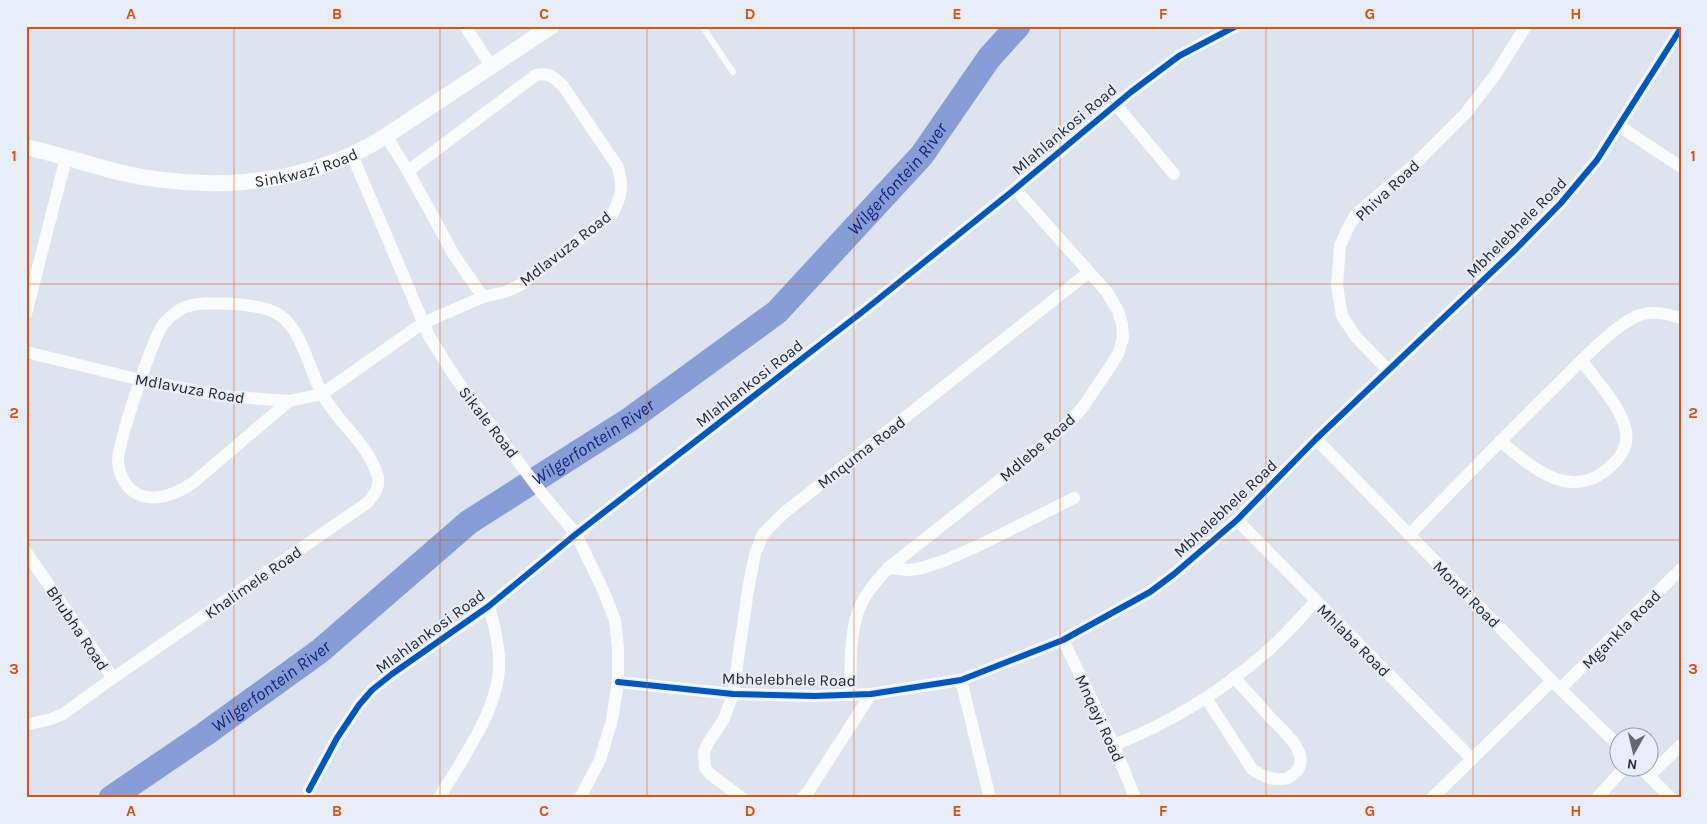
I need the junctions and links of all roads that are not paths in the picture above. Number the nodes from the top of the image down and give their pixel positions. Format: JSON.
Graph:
{"nodes":[{"id":1,"x":465,"y":26,"type":"edge"},
{"id":2,"x":552,"y":26,"type":"edge"},
{"id":3,"x":702,"y":26,"type":"edge"},
{"id":4,"x":1236,"y":26,"type":"edge"},
{"id":5,"x":1526,"y":26,"type":"edge"},
{"id":6,"x":1681,"y":28,"type":"edge"},
{"id":7,"x":490,"y":66,"type":"junction"},
{"id":8,"x":733,"y":72,"type":"dead end"},
{"id":9,"x":1116,"y":104,"type":"junction"},
{"id":10,"x":1619,"y":126,"type":"junction"},
{"id":11,"x":386,"y":136,"type":"junction"},
{"id":12,"x":26,"y":147,"type":"edge"},
{"id":13,"x":352,"y":155,"type":"junction"},
{"id":14,"x":66,"y":158,"type":"junction"},
{"id":15,"x":1681,"y":167,"type":"edge"},
{"id":16,"x":408,"y":171,"type":"junction"},
{"id":17,"x":1174,"y":174,"type":"dead end"},
{"id":18,"x":1015,"y":189,"type":"junction"},
{"id":19,"x":1089,"y":272,"type":"junction"},
{"id":20,"x":483,"y":297,"type":"junction"},
{"id":21,"x":26,"y":314,"type":"edge"},
{"id":22,"x":1681,"y":318,"type":"edge"},
{"id":23,"x":423,"y":323,"type":"junction"},
{"id":24,"x":26,"y":352,"type":"edge"},
{"id":25,"x":1582,"y":361,"type":"junction"},
{"id":26,"x":1388,"y":370,"type":"junction"},
{"id":27,"x":141,"y":380,"type":"junction"},
{"id":28,"x":322,"y":394,"type":"junction"},
{"id":29,"x":289,"y":401,"type":"junction"},
{"id":30,"x":1316,"y":439,"type":"junction"},
{"id":31,"x":1500,"y":441,"type":"junction"},
{"id":32,"x":1074,"y":498,"type":"dead end"},
{"id":33,"x":1237,"y":520,"type":"junction"},
{"id":34,"x":576,"y":534,"type":"junction"},
{"id":35,"x":1409,"y":535,"type":"junction"},
{"id":36,"x":26,"y":552,"type":"edge"},
{"id":37,"x":888,"y":568,"type":"junction"},
{"id":38,"x":1681,"y":569,"type":"edge"},
{"id":39,"x":1316,"y":601,"type":"junction"},
{"id":40,"x":488,"y":606,"type":"junction"},
{"id":41,"x":1064,"y":640,"type":"junction"},
{"id":42,"x":113,"y":678,"type":"junction"},
{"id":43,"x":1234,"y":678,"type":"junction"},
{"id":44,"x":961,"y":680,"type":"junction"},
{"id":45,"x":618,"y":682,"type":"junction"},
{"id":46,"x":1556,"y":684,"type":"junction"},
{"id":47,"x":733,"y":694,"type":"junction"},
{"id":48,"x":871,"y":694,"type":"junction"},
{"id":49,"x":850,"y":695,"type":"junction"},
{"id":50,"x":1206,"y":698,"type":"junction"},
{"id":51,"x":26,"y":726,"type":"edge"},
{"id":52,"x":1610,"y":737,"type":"edge"},
{"id":53,"x":1114,"y":745,"type":"junction"},
{"id":54,"x":1681,"y":745,"type":"edge"},
{"id":55,"x":1472,"y":759,"type":"junction"},
{"id":56,"x":1660,"y":765,"type":"edge"},
{"id":57,"x":1617,"y":776,"type":"edge"},
{"id":58,"x":1649,"y":776,"type":"edge"},
{"id":59,"x":309,"y":790,"type":"dead end"},
{"id":60,"x":439,"y":798,"type":"edge"},
{"id":61,"x":580,"y":798,"type":"edge"},
{"id":62,"x":742,"y":798,"type":"edge"},
{"id":63,"x":802,"y":798,"type":"edge"},
{"id":64,"x":990,"y":798,"type":"edge"},
{"id":65,"x":1135,"y":798,"type":"edge"},
{"id":66,"x":1432,"y":798,"type":"edge"},
{"id":67,"x":1597,"y":798,"type":"edge"},
{"id":68,"x":1671,"y":798,"type":"edge"}],
"edges":[{"from":1,"to":7,"type":"street"},
{"from":2,"to":7,"type":"street","name":"Sinkwazi Road"},
{"from":3,"to":8,"type":"lane"},
{"from":4,"to":9,"type":"street","name":"Mlahlankosi Road"},
{"from":5,"to":26,"type":"street","name":"Phiva Road"},
{"from":6,"to":10,"type":"street","name":"Mbhelebhele Road"},
{"from":7,"to":11,"type":"street","name":"Sinkwazi Road"},
{"from":9,"to":17,"type":"street"},
{"from":9,"to":18,"type":"street","name":"Mlahlankosi Road"},
{"from":10,"to":15,"type":"street"},
{"from":10,"to":26,"type":"street","name":"Mbhelebhele Road"},
{"from":11,"to":13,"type":"street","name":"Sinkwazi Road"},
{"from":11,"to":16,"type":"street"},
{"from":12,"to":14,"type":"street","name":"Sinkwazi Road"},
{"from":13,"to":14,"type":"street","name":"Sinkwazi Road"},
{"from":13,"to":23,"type":"street","name":"Sikale Road"},
{"from":14,"to":21,"type":"street"},
{"from":16,"to":20,"type":"street"},
{"from":16,"to":20,"type":"street","name":"Mdlavuza Road"},
{"from":18,"to":19,"type":"street","name":"Mdlebe Road"},
{"from":18,"to":34,"type":"street","name":"Mlahlankosi Road"},
{"from":19,"to":37,"type":"street","name":"Mdlebe Road"},
{"from":19,"to":47,"type":"street","name":"Mnquma Road"},
{"from":20,"to":23,"type":"street","name":"Mdlavuza Road"},
{"from":22,"to":25,"type":"street"},
{"from":23,"to":28,"type":"street","name":"Mdlavuza Road"},
{"from":23,"to":34,"type":"street","name":"Sikale Road"},
{"from":24,"to":27,"type":"street","name":"Mdlavuza Road"},
{"from":25,"to":31,"type":"street"},
{"from":25,"to":31,"type":"street"},
{"from":26,"to":30,"type":"street","name":"Mbhelebhele Road"},
{"from":27,"to":28,"type":"street","name":"Khalimele Road"},
{"from":27,"to":29,"type":"street","name":"Mdlavuza Road"},
{"from":27,"to":29,"type":"street","name":"Khalimele Road"},
{"from":28,"to":29,"type":"street","name":"Mdlavuza Road"},
{"from":28,"to":42,"type":"street","name":"Khalimele Road"},
{"from":30,"to":33,"type":"street","name":"Mbhelebhele Road"},
{"from":30,"to":35,"type":"street","name":"Mondi Road"},
{"from":31,"to":35,"type":"street"},
{"from":32,"to":37,"type":"street"},
{"from":33,"to":39,"type":"street","name":"Mhlaba Road"},
{"from":33,"to":41,"type":"street","name":"Mbhelebhele Road"},
{"from":34,"to":40,"type":"street","name":"Mlahlankosi Road"},
{"from":34,"to":45,"type":"street","name":"Sikale Road"},
{"from":35,"to":46,"type":"street","name":"Mondi Road"},
{"from":36,"to":42,"type":"street","name":"Bhubha Road"},
{"from":37,"to":49,"type":"street","name":"Mdlebe Road"},
{"from":38,"to":46,"type":"street","name":"Mgankla Road"},
{"from":39,"to":43,"type":"street"},
{"from":39,"to":55,"type":"street","name":"Mhlaba Road"},
{"from":40,"to":59,"type":"street","name":"Mlahlankosi Road"},
{"from":40,"to":60,"type":"street"},
{"from":41,"to":44,"type":"street","name":"Mbhelebhele Road"},
{"from":41,"to":53,"type":"street","name":"Mnqayi Road"},
{"from":42,"to":51,"type":"street","name":"Khalimele Road"},
{"from":43,"to":50,"type":"street"},
{"from":43,"to":50,"type":"street"},
{"from":44,"to":48,"type":"street","name":"Mbhelebhele Road"},
{"from":44,"to":64,"type":"street"},
{"from":45,"to":47,"type":"street","name":"Mbhelebhele Road"},
{"from":45,"to":61,"type":"street","name":"Sikale Road"},
{"from":46,"to":52,"type":"street","name":"Mondi Road"},
{"from":46,"to":55,"type":"street","name":"Mgankla Road"},
{"from":47,"to":49,"type":"street","name":"Mbhelebhele Road"},
{"from":47,"to":62,"type":"street","name":"Mbhelebhele Road"},
{"from":48,"to":49,"type":"street","name":"Mbhelebhele Road"},
{"from":48,"to":63,"type":"street","name":"Mbhelebhele Road"},
{"from":50,"to":53,"type":"street"},
{"from":53,"to":65,"type":"street","name":"Mnqayi Road"},
{"from":54,"to":56,"type":"street"},
{"from":55,"to":66,"type":"street","name":"Mgankla Road"},
{"from":57,"to":67,"type":"street"},
{"from":58,"to":68,"type":"street"}]}
